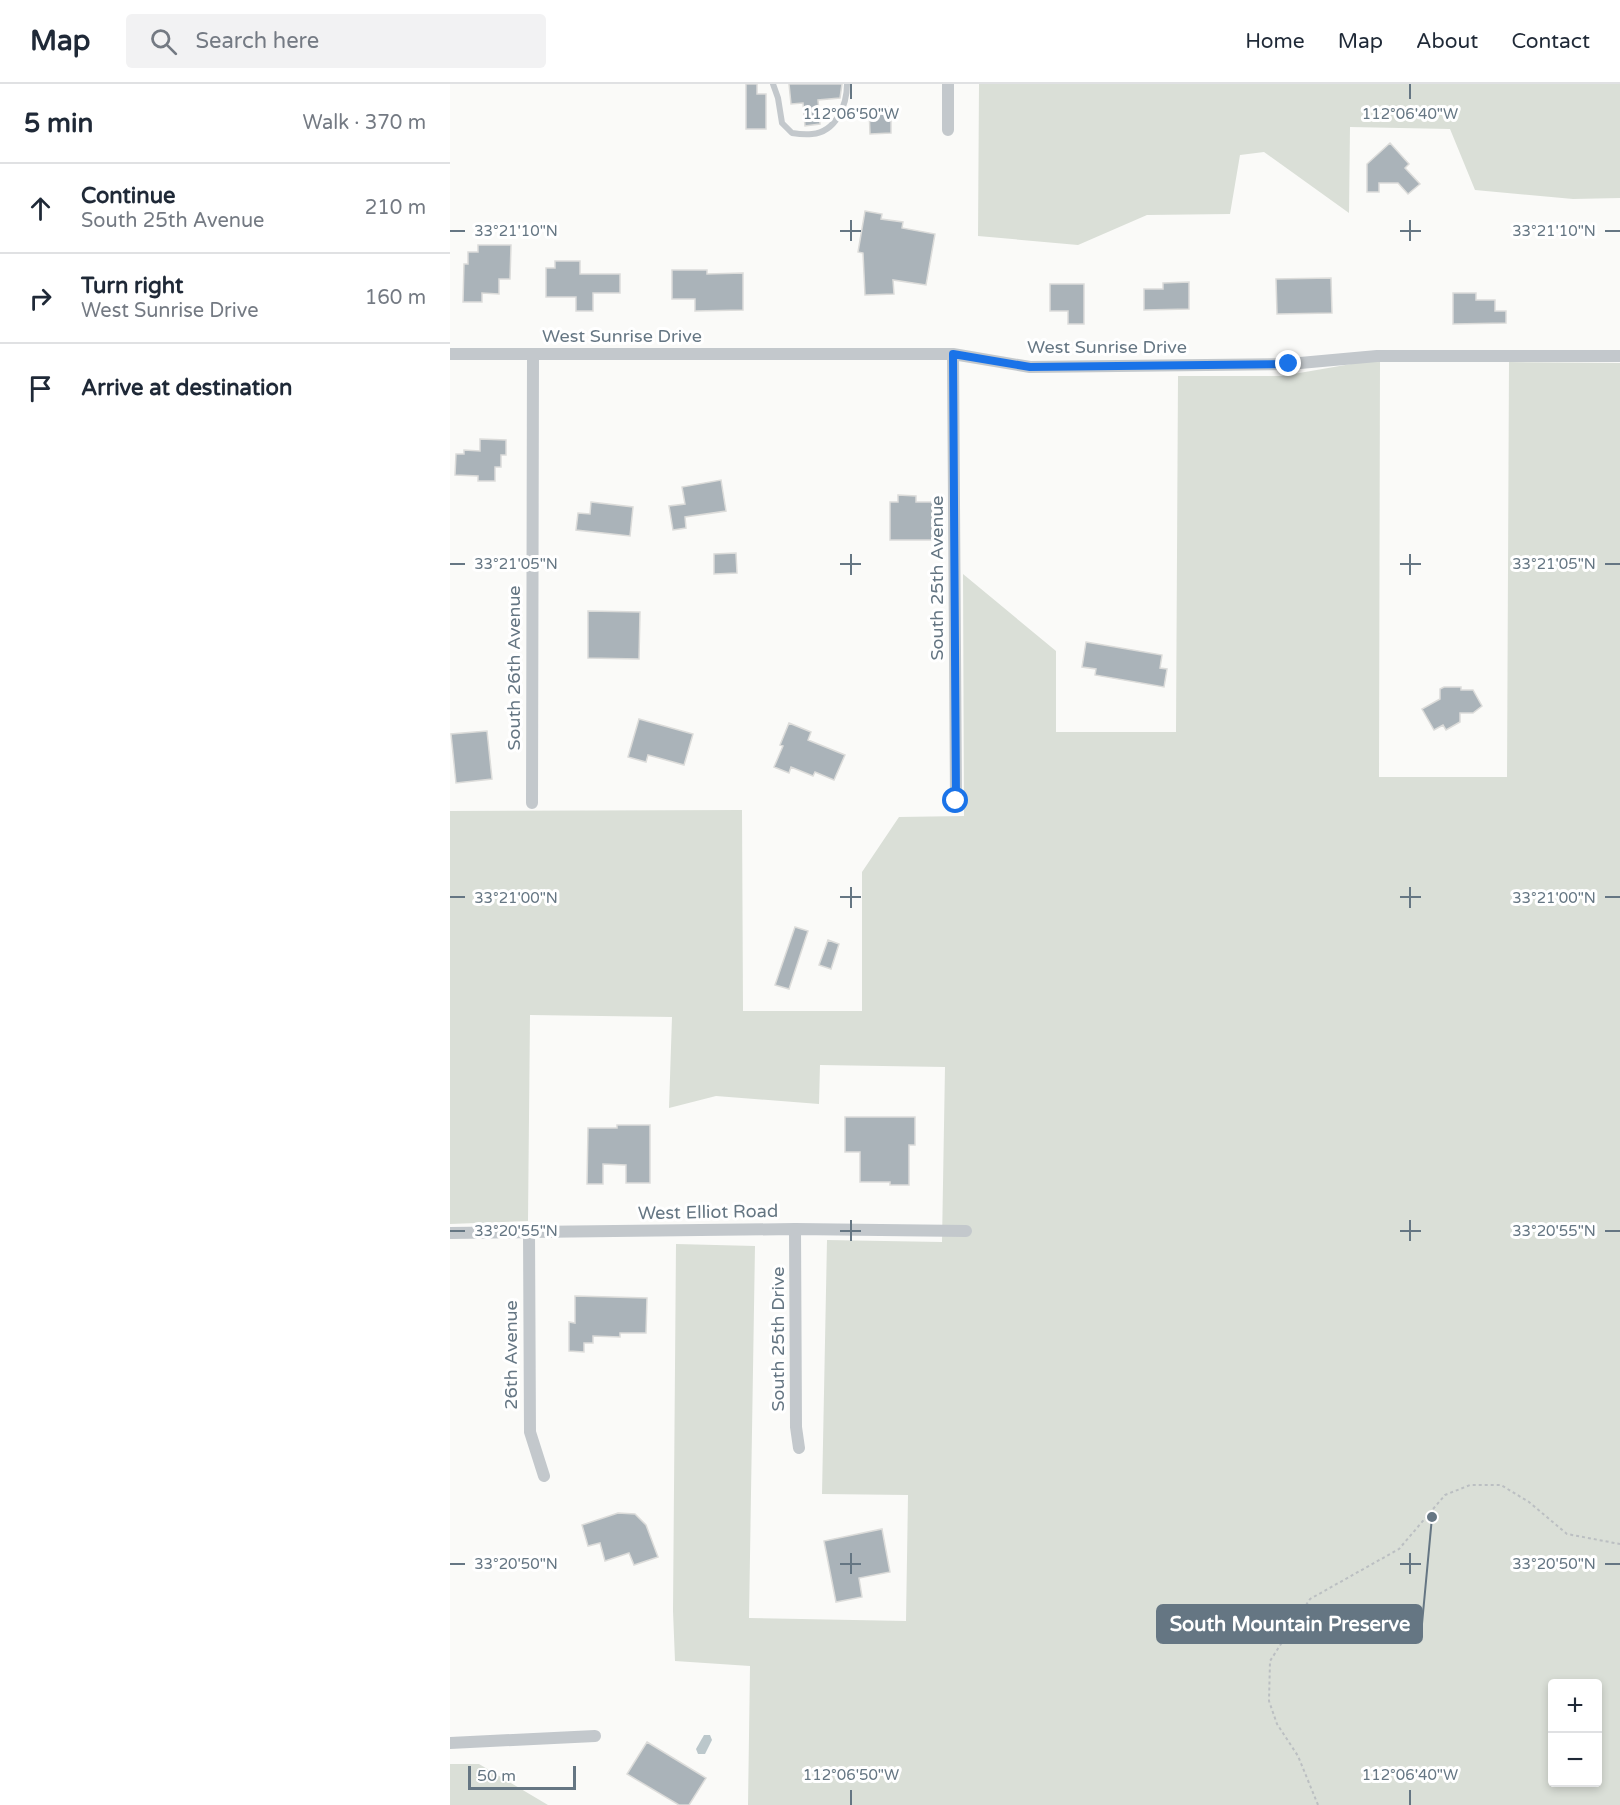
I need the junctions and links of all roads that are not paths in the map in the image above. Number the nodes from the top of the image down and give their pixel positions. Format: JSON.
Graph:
{"nodes":[{"id":1,"x":773,"y":84,"type":"edge"},
{"id":2,"x":847,"y":84,"type":"edge"},
{"id":3,"x":948,"y":84,"type":"edge"},
{"id":4,"x":948,"y":130,"type":"dead end"},
{"id":5,"x":450,"y":354,"type":"edge"},
{"id":6,"x":533,"y":354,"type":"junction"},
{"id":7,"x":953,"y":354,"type":"junction"},
{"id":8,"x":1620,"y":356,"type":"edge"},
{"id":9,"x":956,"y":801,"type":"dead end"},
{"id":10,"x":532,"y":803,"type":"dead end"},
{"id":11,"x":795,"y":1229,"type":"junction"},
{"id":12,"x":966,"y":1231,"type":"dead end"},
{"id":13,"x":529,"y":1232,"type":"junction"},
{"id":14,"x":450,"y":1233,"type":"edge"},
{"id":15,"x":799,"y":1449,"type":"dead end"},
{"id":16,"x":544,"y":1476,"type":"dead end"},
{"id":17,"x":595,"y":1736,"type":"dead end"},
{"id":18,"x":450,"y":1743,"type":"edge"}],
"edges":[{"from":1,"to":2,"type":"lane"},
{"from":3,"to":4,"type":"street"},
{"from":5,"to":6,"type":"street","name":"West Sunrise Drive"},
{"from":6,"to":7,"type":"street","name":"West Sunrise Drive"},
{"from":6,"to":10,"type":"street","name":"South 26th Avenue"},
{"from":7,"to":8,"type":"street","name":"West Sunrise Drive"},
{"from":7,"to":9,"type":"street","name":"South 25th Avenue"},
{"from":11,"to":12,"type":"street","name":"West Elliot Road"},
{"from":11,"to":13,"type":"street","name":"West Elliot Road"},
{"from":11,"to":15,"type":"street","name":"South 25th Drive"},
{"from":13,"to":14,"type":"street","name":"West Elliot Road"},
{"from":13,"to":16,"type":"street","name":"26th Avenue"},
{"from":17,"to":18,"type":"street"}]}
